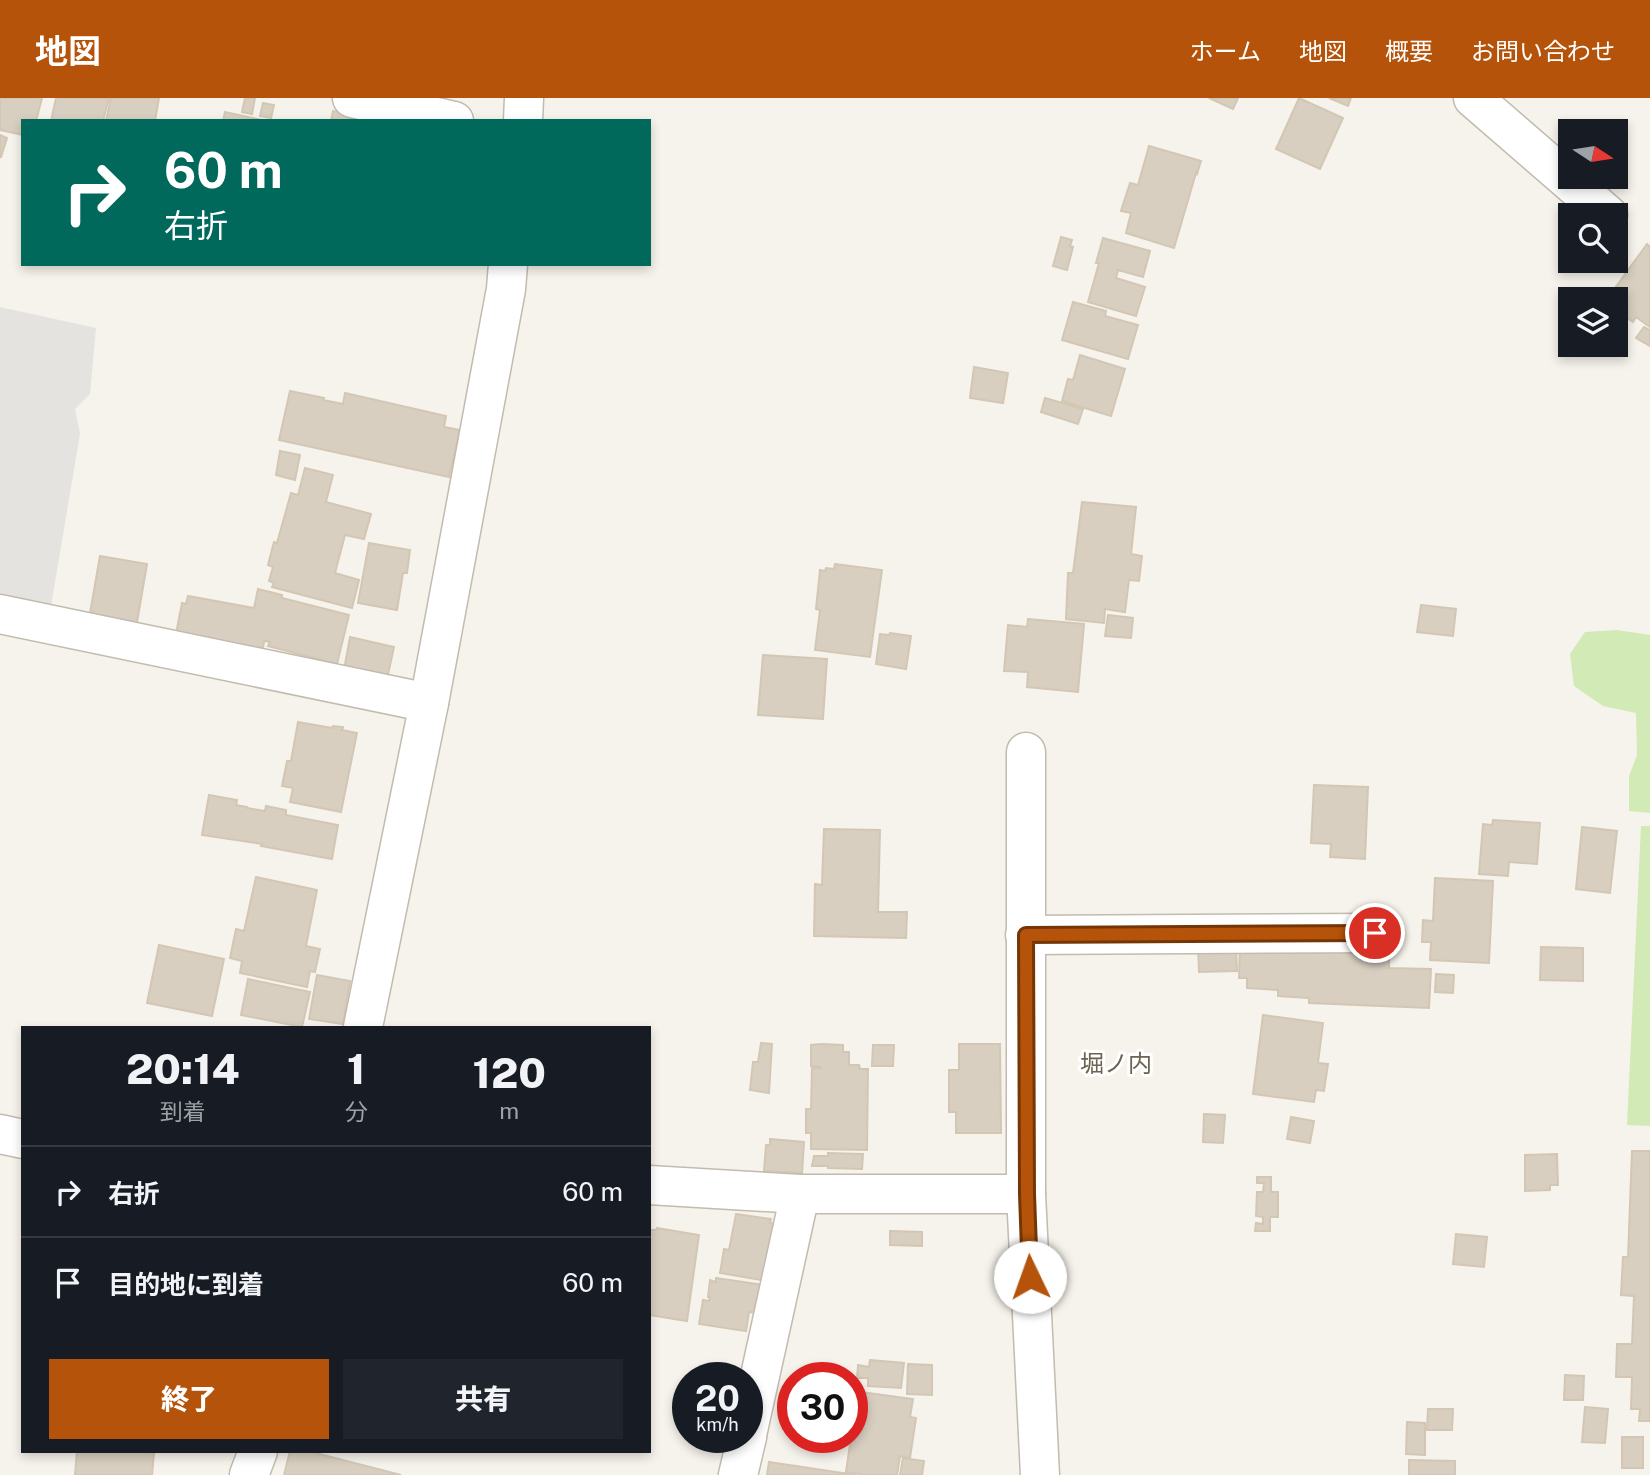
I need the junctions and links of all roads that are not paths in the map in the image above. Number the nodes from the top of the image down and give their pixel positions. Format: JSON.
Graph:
{"nodes":[{"id":1,"x":352,"y":98,"type":"edge"},
{"id":2,"x":524,"y":98,"type":"edge"},
{"id":3,"x":1473,"y":98,"type":"edge"},
{"id":4,"x":445,"y":119,"type":"edge"},
{"id":5,"x":523,"y":119,"type":"edge"},
{"id":6,"x":1594,"y":203,"type":"edge"},
{"id":7,"x":508,"y":266,"type":"edge"},
{"id":8,"x":0,"y":614,"type":"edge"},
{"id":9,"x":429,"y":703,"type":"junction"},
{"id":10,"x":1026,"y":752,"type":"dead end"},
{"id":11,"x":1375,"y":933,"type":"dead end"},
{"id":12,"x":1026,"y":935,"type":"junction"},
{"id":13,"x":363,"y":1026,"type":"edge"},
{"id":14,"x":0,"y":1134,"type":"edge"},
{"id":15,"x":21,"y":1139,"type":"edge"},
{"id":16,"x":651,"y":1185,"type":"edge"},
{"id":17,"x":800,"y":1194,"type":"junction"},
{"id":18,"x":1027,"y":1194,"type":"junction"},
{"id":19,"x":763,"y":1363,"type":"edge"},
{"id":20,"x":257,"y":1453,"type":"edge"},
{"id":21,"x":743,"y":1453,"type":"edge"},
{"id":22,"x":249,"y":1475,"type":"edge"},
{"id":23,"x":738,"y":1475,"type":"edge"},
{"id":24,"x":1040,"y":1475,"type":"edge"}],
"edges":[{"from":1,"to":4,"type":"street"},
{"from":2,"to":5,"type":"street"},
{"from":3,"to":6,"type":"street"},
{"from":7,"to":9,"type":"street"},
{"from":8,"to":9,"type":"street"},
{"from":9,"to":13,"type":"street"},
{"from":10,"to":12,"type":"street"},
{"from":11,"to":12,"type":"street"},
{"from":12,"to":18,"type":"street"},
{"from":14,"to":15,"type":"street"},
{"from":16,"to":17,"type":"street"},
{"from":17,"to":18,"type":"street"},
{"from":17,"to":19,"type":"street"},
{"from":18,"to":24,"type":"street"},
{"from":20,"to":22,"type":"street"},
{"from":21,"to":23,"type":"street"}]}
